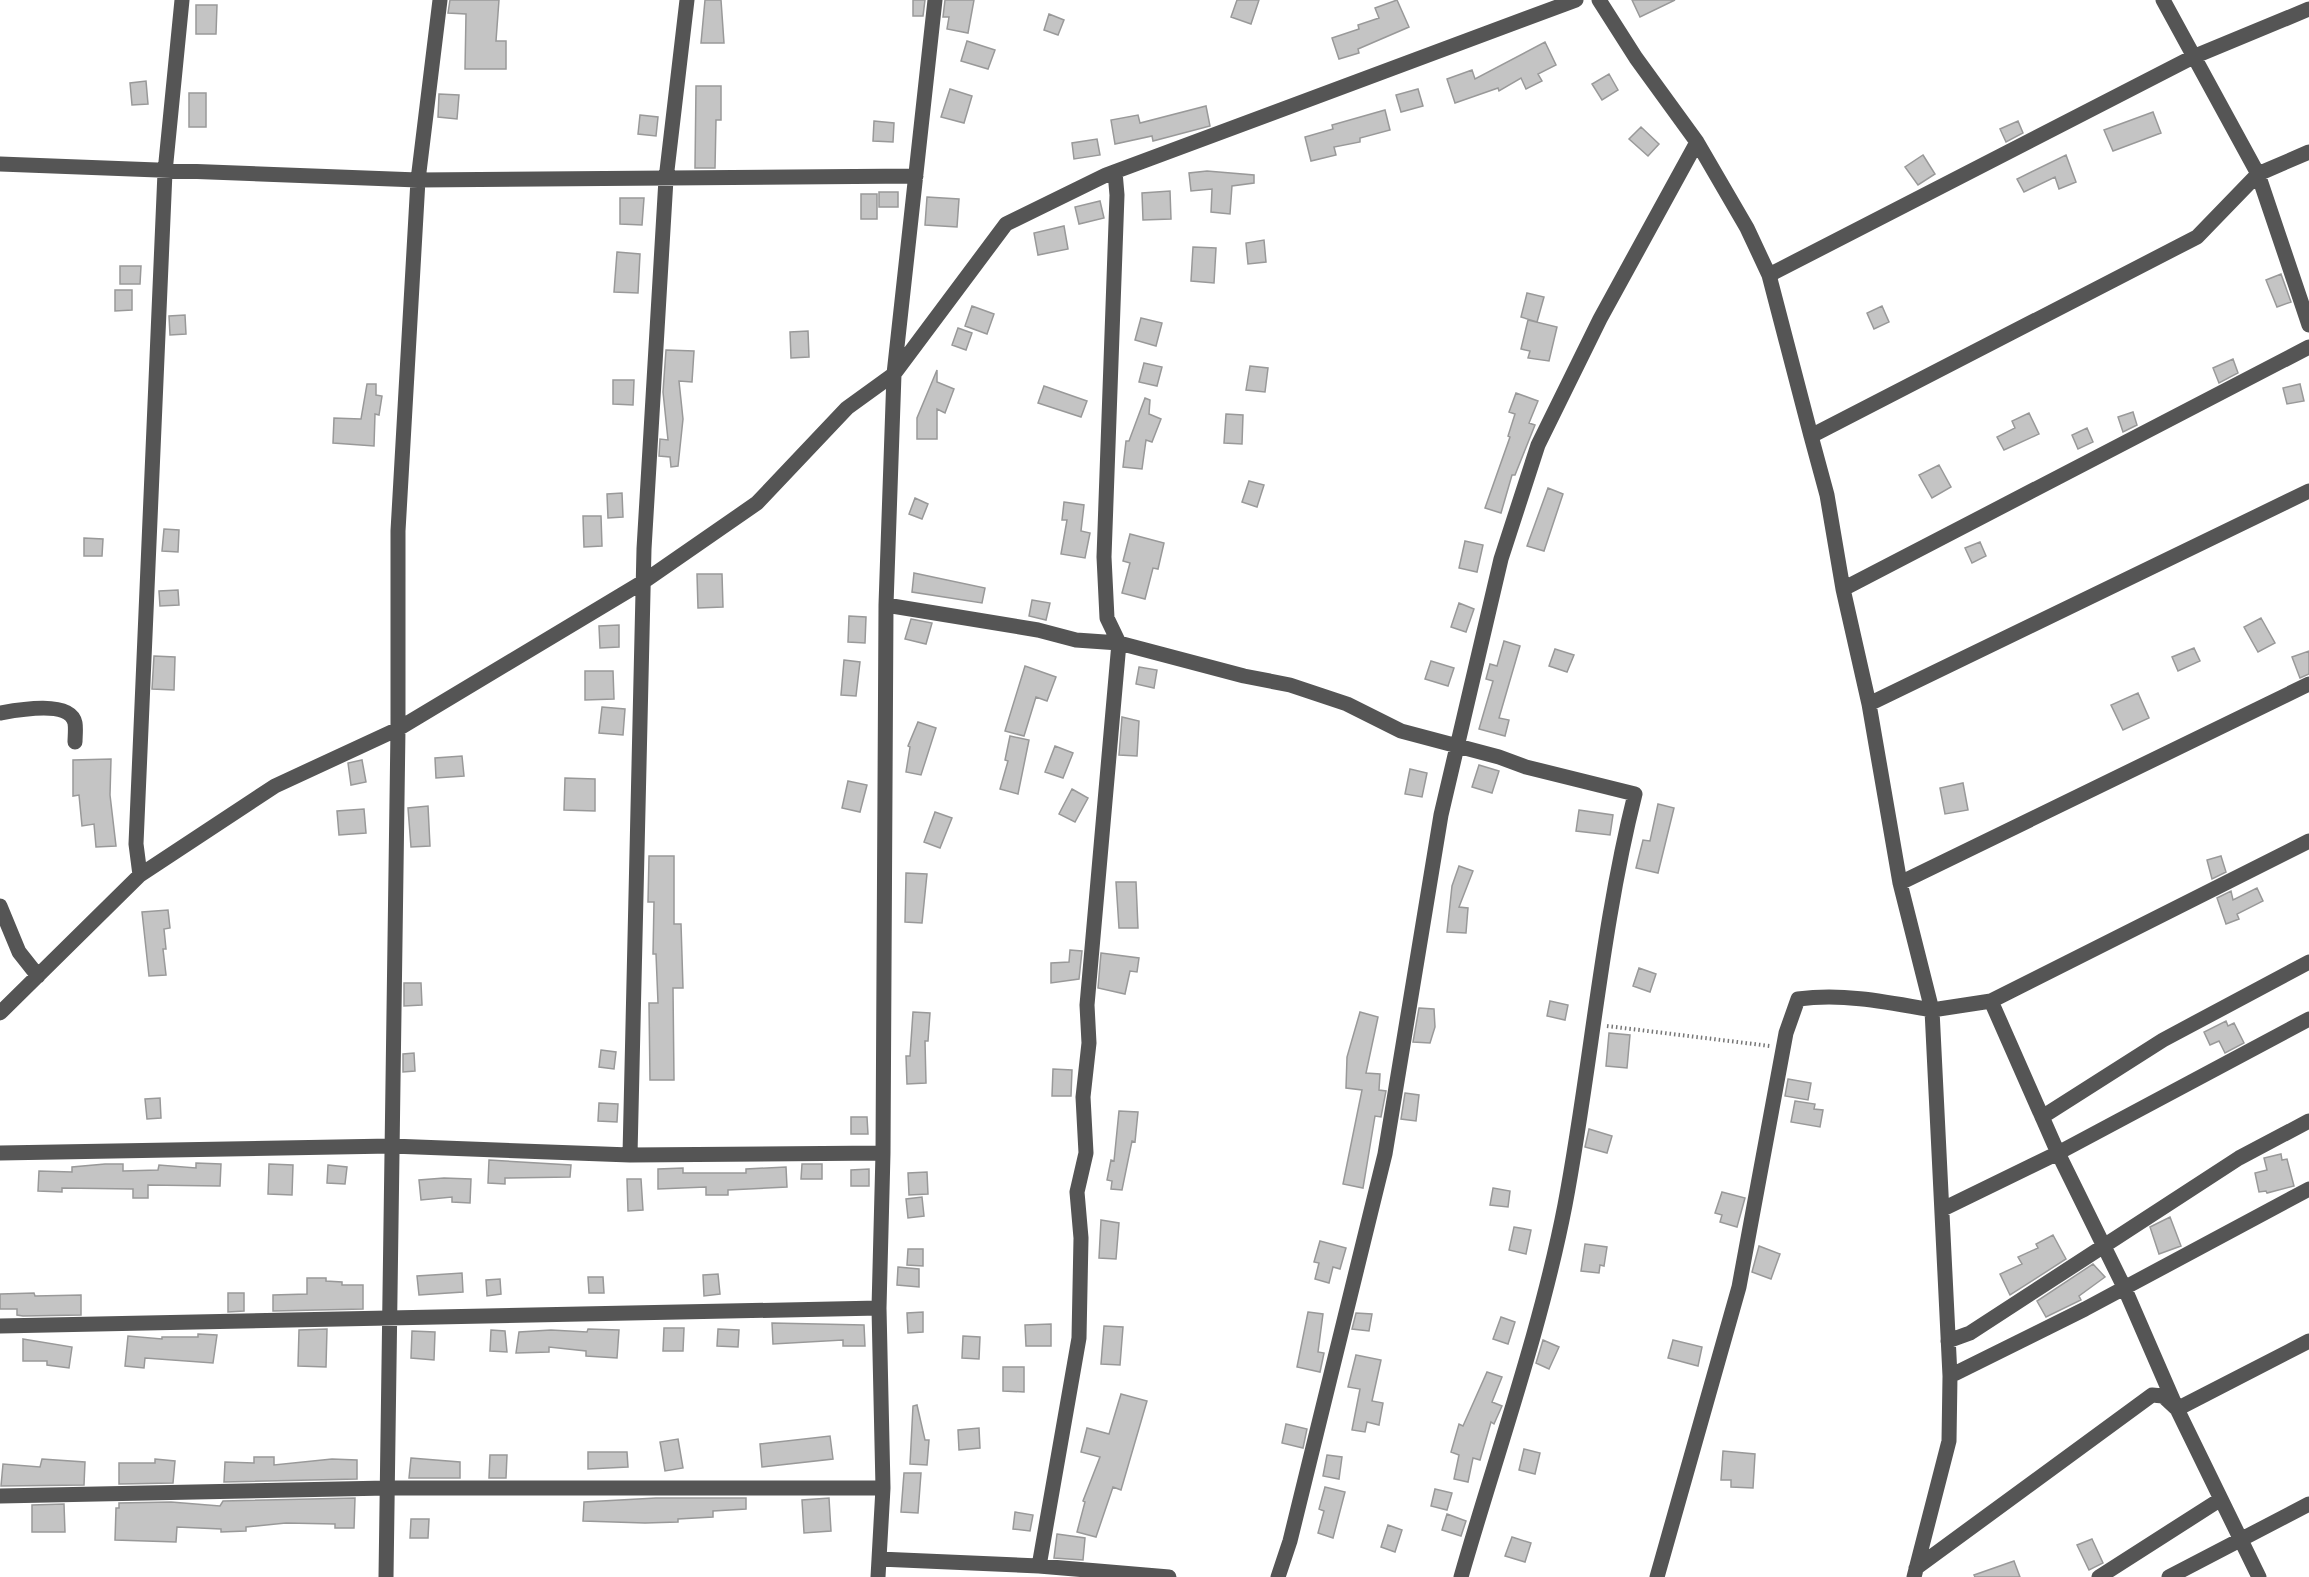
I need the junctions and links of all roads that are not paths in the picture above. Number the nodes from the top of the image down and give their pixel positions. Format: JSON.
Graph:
{"nodes":[{"id":1,"x":182,"y":0,"type":"edge"},
{"id":2,"x":440,"y":0,"type":"edge"},
{"id":3,"x":687,"y":0,"type":"edge"},
{"id":4,"x":935,"y":0,"type":"edge"},
{"id":5,"x":1576,"y":0,"type":"edge"},
{"id":6,"x":1599,"y":0,"type":"edge"},
{"id":7,"x":2163,"y":0,"type":"edge"},
{"id":8,"x":2309,"y":9,"type":"edge"},
{"id":9,"x":2193,"y":57,"type":"junction"},
{"id":10,"x":1698,"y":142,"type":"junction"},
{"id":11,"x":2309,"y":152,"type":"edge"},
{"id":12,"x":0,"y":164,"type":"edge"},
{"id":13,"x":165,"y":172,"type":"junction"},
{"id":14,"x":1115,"y":172,"type":"junction"},
{"id":15,"x":2258,"y":174,"type":"junction"},
{"id":16,"x":916,"y":176,"type":"junction"},
{"id":17,"x":666,"y":179,"type":"junction"},
{"id":18,"x":418,"y":180,"type":"junction"},
{"id":19,"x":1769,"y":275,"type":"junction"},
{"id":20,"x":2309,"y":325,"type":"edge"},
{"id":21,"x":2309,"y":347,"type":"edge"},
{"id":22,"x":894,"y":374,"type":"junction"},
{"id":23,"x":1811,"y":436,"type":"junction"},
{"id":24,"x":2309,"y":491,"type":"edge"},
{"id":25,"x":643,"y":582,"type":"junction"},
{"id":26,"x":1843,"y":589,"type":"junction"},
{"id":27,"x":886,"y":605,"type":"junction"},
{"id":28,"x":1119,"y":643,"type":"junction"},
{"id":29,"x":2309,"y":684,"type":"edge"},
{"id":30,"x":1869,"y":704,"type":"junction"},
{"id":31,"x":0,"y":712,"type":"edge"},
{"id":32,"x":398,"y":729,"type":"junction"},
{"id":33,"x":75,"y":742,"type":"dead end"},
{"id":34,"x":1457,"y":744,"type":"junction"},
{"id":35,"x":2309,"y":841,"type":"edge"},
{"id":36,"x":140,"y":875,"type":"junction"},
{"id":37,"x":1900,"y":883,"type":"junction"},
{"id":38,"x":0,"y":906,"type":"edge"},
{"id":39,"x":2309,"y":962,"type":"edge"},
{"id":40,"x":38,"y":976,"type":"junction"},
{"id":41,"x":1991,"y":1001,"type":"junction"},
{"id":42,"x":1932,"y":1010,"type":"junction"},
{"id":43,"x":0,"y":1013,"type":"edge"},
{"id":44,"x":2309,"y":1019,"type":"edge"},
{"id":45,"x":2042,"y":1118,"type":"junction"},
{"id":46,"x":2309,"y":1121,"type":"edge"},
{"id":47,"x":391,"y":1146,"type":"junction"},
{"id":48,"x":0,"y":1153,"type":"edge"},
{"id":49,"x":2058,"y":1153,"type":"junction"},
{"id":50,"x":884,"y":1154,"type":"junction"},
{"id":51,"x":630,"y":1155,"type":"junction"},
{"id":52,"x":2309,"y":1189,"type":"edge"},
{"id":53,"x":1943,"y":1209,"type":"junction"},
{"id":54,"x":2103,"y":1247,"type":"junction"},
{"id":55,"x":2124,"y":1287,"type":"junction"},
{"id":56,"x":879,"y":1308,"type":"junction"},
{"id":57,"x":390,"y":1317,"type":"junction"},
{"id":58,"x":0,"y":1326,"type":"edge"},
{"id":59,"x":1948,"y":1341,"type":"junction"},
{"id":60,"x":2309,"y":1341,"type":"edge"},
{"id":61,"x":1950,"y":1377,"type":"junction"},
{"id":62,"x":2177,"y":1409,"type":"junction"},
{"id":63,"x":387,"y":1488,"type":"junction"},
{"id":64,"x":883,"y":1488,"type":"junction"},
{"id":65,"x":0,"y":1496,"type":"edge"},
{"id":66,"x":2222,"y":1499,"type":"junction"},
{"id":67,"x":2309,"y":1504,"type":"edge"},
{"id":68,"x":2241,"y":1539,"type":"junction"},
{"id":69,"x":879,"y":1559,"type":"junction"},
{"id":70,"x":1039,"y":1566,"type":"junction"},
{"id":71,"x":1915,"y":1572,"type":"edge"},
{"id":72,"x":386,"y":1577,"type":"edge"},
{"id":73,"x":878,"y":1577,"type":"edge"},
{"id":74,"x":1169,"y":1577,"type":"edge"},
{"id":75,"x":1278,"y":1577,"type":"edge"},
{"id":76,"x":1461,"y":1577,"type":"edge"},
{"id":77,"x":1657,"y":1577,"type":"edge"},
{"id":78,"x":2099,"y":1577,"type":"edge"},
{"id":79,"x":2169,"y":1577,"type":"edge"},
{"id":80,"x":2259,"y":1577,"type":"edge"}],
"edges":[{"from":1,"to":13,"type":"street"},
{"from":2,"to":18,"type":"street"},
{"from":3,"to":17,"type":"street"},
{"from":4,"to":16,"type":"street"},
{"from":5,"to":14,"type":"street"},
{"from":6,"to":10,"type":"street"},
{"from":7,"to":9,"type":"street"},
{"from":8,"to":9,"type":"street"},
{"from":9,"to":15,"type":"street"},
{"from":9,"to":19,"type":"street"},
{"from":10,"to":19,"type":"street"},
{"from":10,"to":34,"type":"street"},
{"from":11,"to":15,"type":"street"},
{"from":12,"to":13,"type":"street"},
{"from":13,"to":18,"type":"street"},
{"from":13,"to":36,"type":"street"},
{"from":14,"to":22,"type":"street"},
{"from":14,"to":28,"type":"street"},
{"from":15,"to":20,"type":"street"},
{"from":15,"to":23,"type":"street"},
{"from":16,"to":17,"type":"street"},
{"from":16,"to":22,"type":"street"},
{"from":17,"to":18,"type":"street"},
{"from":17,"to":25,"type":"street"},
{"from":18,"to":32,"type":"street"},
{"from":19,"to":23,"type":"street"},
{"from":21,"to":26,"type":"street"},
{"from":22,"to":25,"type":"street"},
{"from":22,"to":27,"type":"street"},
{"from":23,"to":26,"type":"street"},
{"from":24,"to":30,"type":"street"},
{"from":25,"to":32,"type":"street"},
{"from":25,"to":51,"type":"street"},
{"from":26,"to":30,"type":"street"},
{"from":27,"to":28,"type":"street"},
{"from":27,"to":50,"type":"street"},
{"from":28,"to":34,"type":"street"},
{"from":28,"to":70,"type":"street"},
{"from":29,"to":37,"type":"street"},
{"from":30,"to":37,"type":"street"},
{"from":31,"to":33,"type":"street"},
{"from":32,"to":36,"type":"street"},
{"from":32,"to":47,"type":"street"},
{"from":34,"to":75,"type":"street"},
{"from":34,"to":76,"type":"street"},
{"from":35,"to":41,"type":"street"},
{"from":36,"to":40,"type":"street"},
{"from":37,"to":42,"type":"street"},
{"from":38,"to":40,"type":"street"},
{"from":39,"to":45,"type":"street"},
{"from":40,"to":43,"type":"street"},
{"from":41,"to":42,"type":"street"},
{"from":41,"to":45,"type":"street"},
{"from":42,"to":53,"type":"street"},
{"from":42,"to":77,"type":"street"},
{"from":44,"to":49,"type":"street"},
{"from":45,"to":49,"type":"street"},
{"from":46,"to":54,"type":"street"},
{"from":47,"to":48,"type":"street"},
{"from":47,"to":51,"type":"street"},
{"from":47,"to":57,"type":"street"},
{"from":49,"to":53,"type":"street"},
{"from":49,"to":54,"type":"street"},
{"from":50,"to":51,"type":"street"},
{"from":50,"to":56,"type":"street"},
{"from":52,"to":55,"type":"street"},
{"from":53,"to":59,"type":"street"},
{"from":54,"to":55,"type":"street"},
{"from":54,"to":59,"type":"street"},
{"from":55,"to":61,"type":"street"},
{"from":55,"to":62,"type":"street"},
{"from":56,"to":57,"type":"street"},
{"from":56,"to":64,"type":"street"},
{"from":57,"to":58,"type":"street"},
{"from":57,"to":63,"type":"street"},
{"from":59,"to":61,"type":"street"},
{"from":60,"to":62,"type":"street"},
{"from":61,"to":71,"type":"street"},
{"from":62,"to":66,"type":"street"},
{"from":62,"to":71,"type":"street"},
{"from":63,"to":64,"type":"street"},
{"from":63,"to":65,"type":"street"},
{"from":63,"to":72,"type":"street"},
{"from":64,"to":69,"type":"street"},
{"from":66,"to":68,"type":"street"},
{"from":66,"to":78,"type":"street"},
{"from":67,"to":68,"type":"street"},
{"from":68,"to":79,"type":"street"},
{"from":68,"to":80,"type":"street"},
{"from":69,"to":70,"type":"street"},
{"from":69,"to":73,"type":"street"},
{"from":70,"to":74,"type":"street"}]}
